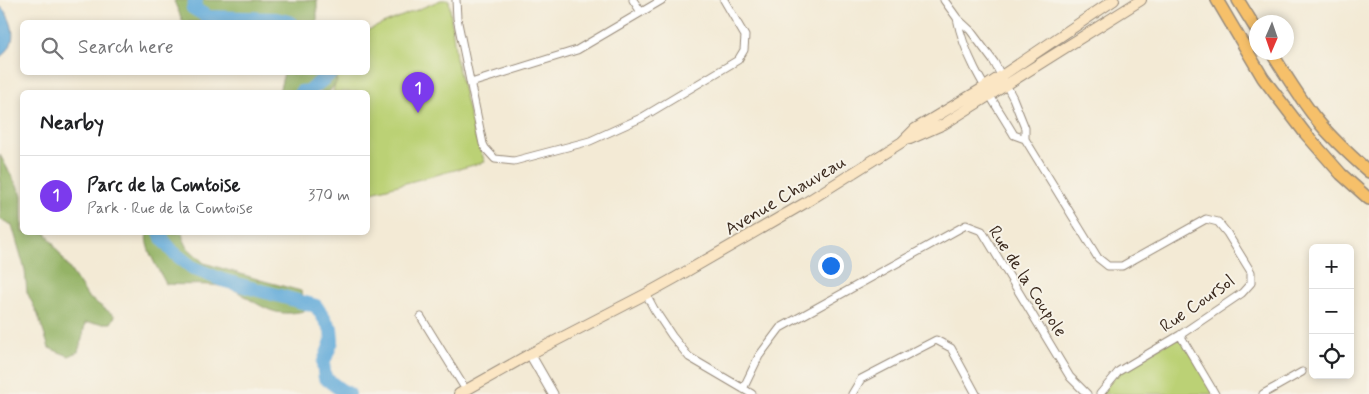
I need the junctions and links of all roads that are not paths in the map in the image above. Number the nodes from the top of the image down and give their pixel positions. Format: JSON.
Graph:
{"nodes":[{"id":1,"x":456,"y":0,"type":"edge"},
{"id":2,"x":633,"y":0,"type":"edge"},
{"id":3,"x":662,"y":0,"type":"edge"},
{"id":4,"x":724,"y":0,"type":"edge"},
{"id":5,"x":944,"y":0,"type":"edge"},
{"id":6,"x":1114,"y":0,"type":"edge"},
{"id":7,"x":1141,"y":0,"type":"edge"},
{"id":8,"x":1217,"y":0,"type":"edge"},
{"id":9,"x":1238,"y":0,"type":"edge"},
{"id":10,"x":641,"y":12,"type":"junction"},
{"id":11,"x":957,"y":18,"type":"junction"},
{"id":12,"x":1249,"y":18,"type":"edge"},
{"id":13,"x":1276,"y":60,"type":"edge"},
{"id":14,"x":1004,"y":81,"type":"junction"},
{"id":15,"x":471,"y":83,"type":"junction"},
{"id":16,"x":987,"y":91,"type":"junction"},
{"id":17,"x":1025,"y":139,"type":"junction"},
{"id":18,"x":1369,"y":172,"type":"edge"},
{"id":19,"x":1369,"y":199,"type":"edge"},
{"id":20,"x":646,"y":294,"type":"junction"},
{"id":21,"x":422,"y":317,"type":"dead end"},
{"id":22,"x":1180,"y":335,"type":"junction"},
{"id":23,"x":530,"y":354,"type":"junction"},
{"id":24,"x":1302,"y":372,"type":"dead end"},
{"id":25,"x":743,"y":389,"type":"junction"},
{"id":26,"x":462,"y":392,"type":"edge"},
{"id":27,"x":554,"y":394,"type":"edge"},
{"id":28,"x":752,"y":394,"type":"edge"},
{"id":29,"x":852,"y":394,"type":"edge"},
{"id":30,"x":976,"y":394,"type":"edge"},
{"id":31,"x":1087,"y":394,"type":"edge"},
{"id":32,"x":1100,"y":394,"type":"edge"},
{"id":33,"x":1215,"y":394,"type":"edge"},
{"id":34,"x":1263,"y":394,"type":"edge"}],
"edges":[{"from":1,"to":15,"type":"street"},
{"from":2,"to":10,"type":"street"},
{"from":3,"to":10,"type":"street"},
{"from":4,"to":15,"type":"street"},
{"from":5,"to":11,"type":"street","name":"Rue Coursol"},
{"from":6,"to":14,"type":"main road"},
{"from":7,"to":14,"type":"main road"},
{"from":8,"to":19,"type":"highway"},
{"from":9,"to":12,"type":"highway"},
{"from":10,"to":15,"type":"street"},
{"from":11,"to":14,"type":"street","name":"Rue Coursol"},
{"from":11,"to":16,"type":"street","name":"Rue Coursol"},
{"from":13,"to":18,"type":"highway"},
{"from":14,"to":16,"type":"main road","name":"Avenue Chauveau"},
{"from":14,"to":17,"type":"street","name":"Rue Coursol"},
{"from":16,"to":17,"type":"street","name":"Rue Coursol"},
{"from":16,"to":20,"type":"main road","name":"Avenue Chauveau"},
{"from":17,"to":22,"type":"street","name":"Rue Coursol"},
{"from":20,"to":23,"type":"main road","name":"Avenue Chauveau"},
{"from":20,"to":25,"type":"street"},
{"from":21,"to":26,"type":"street"},
{"from":22,"to":32,"type":"street","name":"Rue Coursol"},
{"from":22,"to":33,"type":"street"},
{"from":23,"to":26,"type":"main road","name":"Avenue Chauveau"},
{"from":23,"to":27,"type":"street"},
{"from":24,"to":34,"type":"street"},
{"from":25,"to":28,"type":"street"},
{"from":25,"to":31,"type":"street","name":"Rue de la Coupole"},
{"from":29,"to":30,"type":"street"}]}
